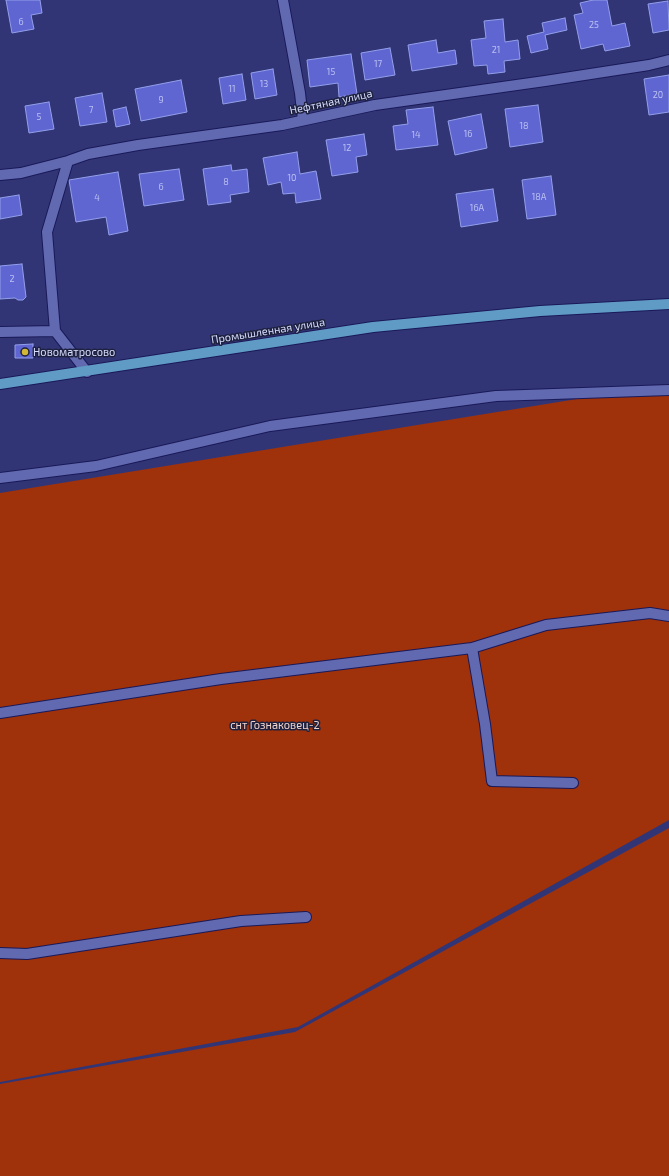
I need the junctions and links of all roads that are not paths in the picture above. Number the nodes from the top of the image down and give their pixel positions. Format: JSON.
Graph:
{"nodes":[{"id":1,"x":283,"y":0,"type":"edge"},
{"id":2,"x":669,"y":60,"type":"edge"},
{"id":3,"x":303,"y":120,"type":"junction"},
{"id":4,"x":68,"y":162,"type":"junction"},
{"id":5,"x":0,"y":174,"type":"edge"},
{"id":6,"x":669,"y":304,"type":"edge"},
{"id":7,"x":55,"y":331,"type":"junction"},
{"id":8,"x":0,"y":332,"type":"edge"},
{"id":9,"x":87,"y":372,"type":"junction"},
{"id":10,"x":0,"y":384,"type":"edge"},
{"id":11,"x":669,"y":390,"type":"edge"},
{"id":12,"x":0,"y":478,"type":"edge"},
{"id":13,"x":669,"y":616,"type":"edge"},
{"id":14,"x":472,"y":648,"type":"junction"},
{"id":15,"x":0,"y":713,"type":"edge"},
{"id":16,"x":573,"y":783,"type":"dead end"},
{"id":17,"x":306,"y":918,"type":"dead end"},
{"id":18,"x":0,"y":954,"type":"edge"}],
"edges":[{"from":1,"to":3,"type":"street"},
{"from":2,"to":3,"type":"street","name":"Нефтяная улица"},
{"from":3,"to":4,"type":"street","name":"Нефтяная улица"},
{"from":4,"to":5,"type":"street","name":"Нефтяная улица"},
{"from":4,"to":7,"type":"street"},
{"from":6,"to":9,"type":"main road","name":"Промышленная улица"},
{"from":7,"to":8,"type":"street"},
{"from":7,"to":9,"type":"street"},
{"from":9,"to":10,"type":"main road","name":"Промышленная улица"},
{"from":11,"to":12,"type":"street"},
{"from":13,"to":14,"type":"street"},
{"from":14,"to":15,"type":"street"},
{"from":14,"to":16,"type":"street"},
{"from":17,"to":18,"type":"street"}]}
